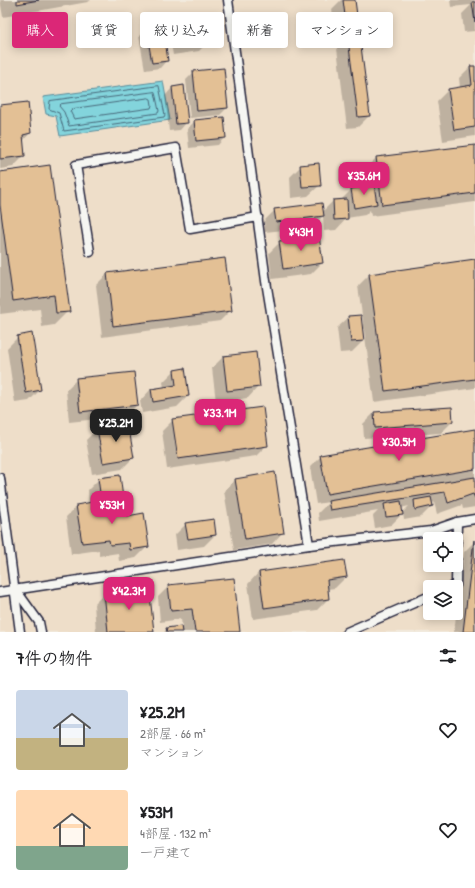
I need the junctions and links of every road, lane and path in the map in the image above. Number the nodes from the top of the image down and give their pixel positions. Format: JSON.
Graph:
{"nodes":[{"id":1,"x":228,"y":0,"type":"edge"},
{"id":2,"x":258,"y":217,"type":"junction"},
{"id":3,"x":90,"y":252,"type":"dead end"},
{"id":4,"x":0,"y":478,"type":"edge"},
{"id":5,"x":475,"y":519,"type":"edge"},
{"id":6,"x":457,"y":522,"type":"junction"},
{"id":7,"x":309,"y":545,"type":"junction"},
{"id":8,"x":456,"y":580,"type":"edge"},
{"id":9,"x":16,"y":590,"type":"junction"},
{"id":10,"x":0,"y":592,"type":"edge"},
{"id":11,"x":423,"y":599,"type":"edge"},
{"id":12,"x":20,"y":632,"type":"edge"},
{"id":13,"x":40,"y":632,"type":"edge"},
{"id":14,"x":347,"y":632,"type":"edge"}],
"edges":[{"from":1,"to":2,"type":"lane"},
{"from":2,"to":3,"type":"lane"},
{"from":2,"to":7,"type":"lane"},
{"from":4,"to":9,"type":"lane"},
{"from":5,"to":6,"type":"lane"},
{"from":6,"to":7,"type":"lane"},
{"from":6,"to":8,"type":"lane"},
{"from":7,"to":9,"type":"lane"},
{"from":9,"to":10,"type":"lane"},
{"from":9,"to":12,"type":"lane"},
{"from":9,"to":13,"type":"lane"},
{"from":11,"to":14,"type":"lane"}]}
